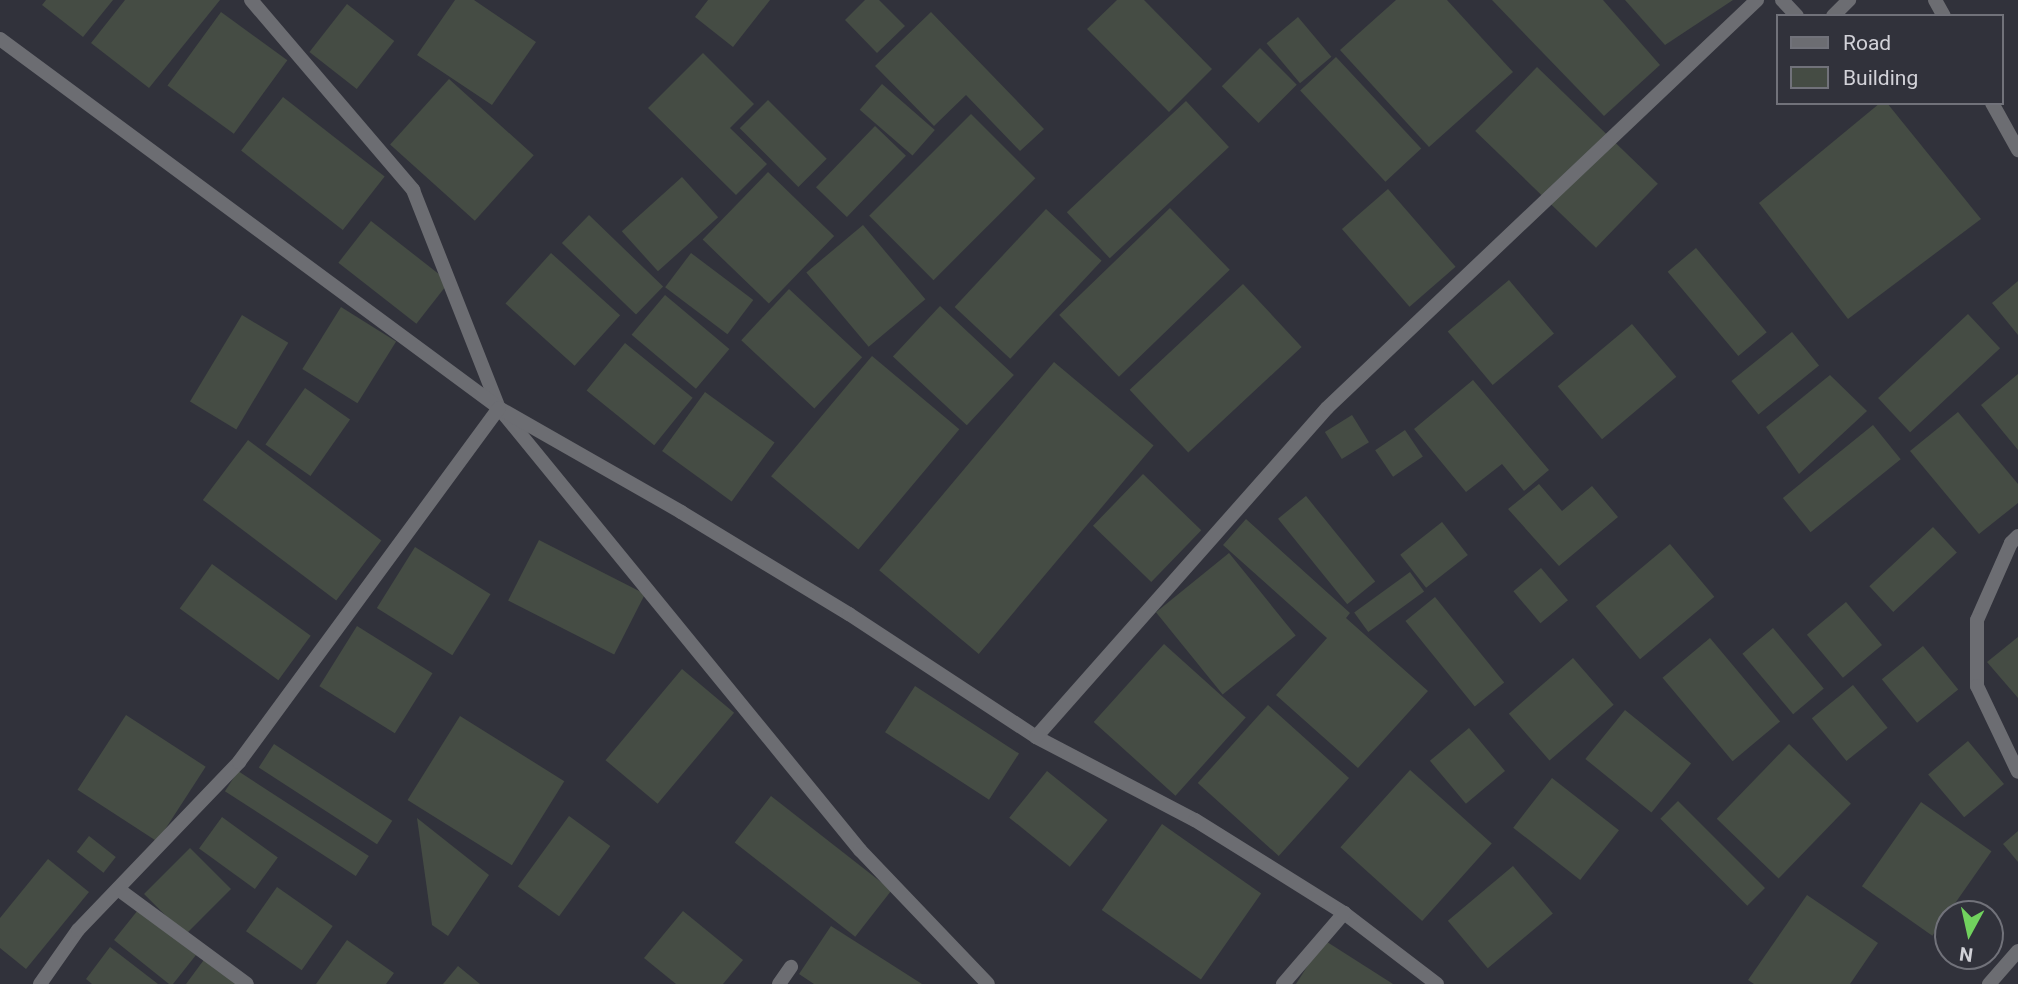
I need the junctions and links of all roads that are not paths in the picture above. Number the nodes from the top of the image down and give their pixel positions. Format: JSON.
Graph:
{"nodes":[{"id":1,"x":251,"y":0,"type":"edge"},
{"id":2,"x":1757,"y":0,"type":"edge"},
{"id":3,"x":1782,"y":0,"type":"edge"},
{"id":4,"x":1849,"y":0,"type":"edge"},
{"id":5,"x":1795,"y":14,"type":"edge"},
{"id":6,"x":1835,"y":14,"type":"edge"},
{"id":7,"x":0,"y":39,"type":"edge"},
{"id":8,"x":1993,"y":105,"type":"edge"},
{"id":9,"x":2018,"y":150,"type":"edge"},
{"id":10,"x":499,"y":408,"type":"junction"},
{"id":11,"x":2018,"y":536,"type":"edge"},
{"id":12,"x":1036,"y":737,"type":"junction"},
{"id":13,"x":2018,"y":772,"type":"edge"},
{"id":14,"x":118,"y":889,"type":"junction"},
{"id":15,"x":1344,"y":913,"type":"junction"},
{"id":16,"x":2018,"y":951,"type":"edge"},
{"id":17,"x":791,"y":967,"type":"dead end"},
{"id":18,"x":40,"y":984,"type":"edge"},
{"id":19,"x":247,"y":984,"type":"edge"},
{"id":20,"x":779,"y":984,"type":"edge"},
{"id":21,"x":988,"y":984,"type":"edge"},
{"id":22,"x":1283,"y":984,"type":"edge"},
{"id":23,"x":1437,"y":984,"type":"edge"},
{"id":24,"x":1989,"y":984,"type":"edge"}],
"edges":[{"from":1,"to":10,"type":"street"},
{"from":2,"to":12,"type":"street"},
{"from":3,"to":5,"type":"street"},
{"from":4,"to":6,"type":"street"},
{"from":7,"to":10,"type":"street"},
{"from":8,"to":9,"type":"street"},
{"from":10,"to":12,"type":"street"},
{"from":10,"to":14,"type":"street"},
{"from":10,"to":21,"type":"street"},
{"from":11,"to":13,"type":"street"},
{"from":12,"to":15,"type":"street"},
{"from":14,"to":18,"type":"street"},
{"from":14,"to":19,"type":"street"},
{"from":15,"to":22,"type":"street"},
{"from":15,"to":23,"type":"street"},
{"from":16,"to":24,"type":"street"},
{"from":17,"to":20,"type":"street"}]}
